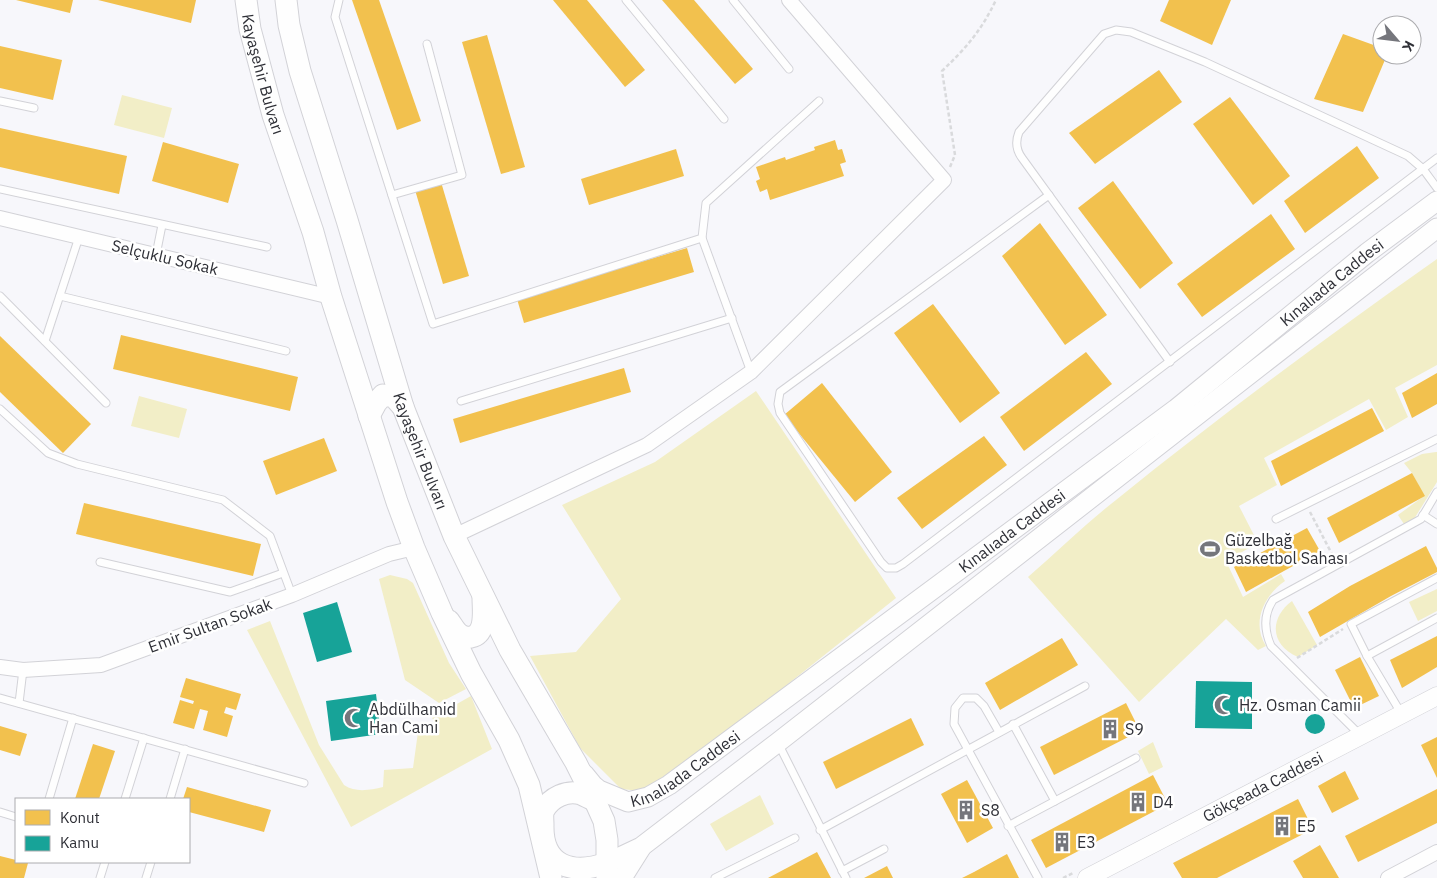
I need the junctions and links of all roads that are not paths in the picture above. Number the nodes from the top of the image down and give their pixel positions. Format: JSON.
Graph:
{"nodes":[{"id":1,"x":246,"y":0,"type":"edge"},
{"id":2,"x":286,"y":0,"type":"edge"},
{"id":3,"x":339,"y":0,"type":"edge"},
{"id":4,"x":626,"y":0,"type":"edge"},
{"id":5,"x":733,"y":0,"type":"edge"},
{"id":6,"x":789,"y":0,"type":"edge"},
{"id":7,"x":427,"y":44,"type":"dead end"},
{"id":8,"x":789,"y":69,"type":"dead end"},
{"id":9,"x":0,"y":101,"type":"edge"},
{"id":10,"x":819,"y":101,"type":"dead end"},
{"id":11,"x":34,"y":108,"type":"dead end"},
{"id":12,"x":724,"y":119,"type":"dead end"},
{"id":13,"x":1437,"y":158,"type":"edge"},
{"id":14,"x":1423,"y":169,"type":"junction"},
{"id":15,"x":1437,"y":188,"type":"edge"},
{"id":16,"x":0,"y":189,"type":"edge"},
{"id":17,"x":392,"y":195,"type":"junction"},
{"id":18,"x":1049,"y":195,"type":"junction"},
{"id":19,"x":1437,"y":201,"type":"edge"},
{"id":20,"x":0,"y":218,"type":"edge"},
{"id":21,"x":162,"y":226,"type":"junction"},
{"id":22,"x":1437,"y":228,"type":"edge"},
{"id":23,"x":79,"y":237,"type":"junction"},
{"id":24,"x":702,"y":238,"type":"junction"},
{"id":25,"x":267,"y":247,"type":"dead end"},
{"id":26,"x":156,"y":255,"type":"junction"},
{"id":27,"x":0,"y":296,"type":"edge"},
{"id":28,"x":60,"y":296,"type":"junction"},
{"id":29,"x":331,"y":296,"type":"junction"},
{"id":30,"x":732,"y":318,"type":"junction"},
{"id":31,"x":45,"y":341,"type":"junction"},
{"id":32,"x":286,"y":351,"type":"dead end"},
{"id":33,"x":1170,"y":362,"type":"junction"},
{"id":34,"x":751,"y":372,"type":"junction"},
{"id":35,"x":461,"y":401,"type":"dead end"},
{"id":36,"x":106,"y":403,"type":"dead end"},
{"id":37,"x":403,"y":407,"type":"junction"},
{"id":38,"x":0,"y":409,"type":"edge"},
{"id":39,"x":369,"y":416,"type":"junction"},
{"id":40,"x":1437,"y":439,"type":"edge"},
{"id":41,"x":1437,"y":492,"type":"edge"},
{"id":42,"x":1423,"y":515,"type":"junction"},
{"id":43,"x":1276,"y":520,"type":"dead end"},
{"id":44,"x":1437,"y":524,"type":"edge"},
{"id":45,"x":454,"y":536,"type":"junction"},
{"id":46,"x":414,"y":548,"type":"junction"},
{"id":47,"x":100,"y":562,"type":"dead end"},
{"id":48,"x":283,"y":573,"type":"junction"},
{"id":49,"x":1437,"y":578,"type":"edge"},
{"id":50,"x":482,"y":594,"type":"junction"},
{"id":51,"x":292,"y":595,"type":"junction"},
{"id":52,"x":442,"y":613,"type":"junction"},
{"id":53,"x":1437,"y":618,"type":"edge"},
{"id":54,"x":1367,"y":656,"type":"junction"},
{"id":55,"x":0,"y":667,"type":"edge"},
{"id":56,"x":23,"y":670,"type":"junction"},
{"id":57,"x":1085,"y":686,"type":"dead end"},
{"id":58,"x":1437,"y":696,"type":"edge"},
{"id":59,"x":0,"y":698,"type":"edge"},
{"id":60,"x":19,"y":703,"type":"junction"},
{"id":61,"x":1402,"y":714,"type":"junction"},
{"id":62,"x":73,"y":718,"type":"junction"},
{"id":63,"x":1013,"y":724,"type":"junction"},
{"id":64,"x":999,"y":732,"type":"junction"},
{"id":65,"x":1361,"y":735,"type":"junction"},
{"id":66,"x":144,"y":738,"type":"junction"},
{"id":67,"x":778,"y":743,"type":"junction"},
{"id":68,"x":968,"y":748,"type":"junction"},
{"id":69,"x":185,"y":750,"type":"junction"},
{"id":70,"x":1136,"y":758,"type":"dead end"},
{"id":71,"x":576,"y":763,"type":"junction"},
{"id":72,"x":304,"y":783,"type":"dead end"},
{"id":73,"x":49,"y":798,"type":"edge"},
{"id":74,"x":125,"y":798,"type":"edge"},
{"id":75,"x":170,"y":798,"type":"edge"},
{"id":76,"x":1055,"y":800,"type":"junction"},
{"id":77,"x":595,"y":801,"type":"junction"},
{"id":78,"x":628,"y":802,"type":"junction"},
{"id":79,"x":0,"y":812,"type":"edge"},
{"id":80,"x":15,"y":817,"type":"edge"},
{"id":81,"x":1008,"y":826,"type":"junction"},
{"id":82,"x":820,"y":830,"type":"junction"},
{"id":83,"x":543,"y":838,"type":"junction"},
{"id":84,"x":795,"y":838,"type":"dead end"},
{"id":85,"x":884,"y":849,"type":"dead end"},
{"id":86,"x":1437,"y":852,"type":"edge"},
{"id":87,"x":106,"y":863,"type":"edge"},
{"id":88,"x":151,"y":863,"type":"edge"},
{"id":89,"x":842,"y":871,"type":"junction"},
{"id":90,"x":612,"y":873,"type":"edge"},
{"id":91,"x":100,"y":878,"type":"edge"},
{"id":92,"x":146,"y":878,"type":"edge"},
{"id":93,"x":551,"y":878,"type":"edge"},
{"id":94,"x":715,"y":878,"type":"edge"},
{"id":95,"x":846,"y":878,"type":"edge"},
{"id":96,"x":1038,"y":878,"type":"edge"},
{"id":97,"x":1087,"y":878,"type":"edge"},
{"id":98,"x":1388,"y":878,"type":"edge"}],
"edges":[{"from":1,"to":29,"type":"main road","name":"Kayaşehir Bulvarı"},
{"from":2,"to":37,"type":"main road","name":"Kayaşehir Bulvarı"},
{"from":3,"to":17,"type":"lane"},
{"from":4,"to":12,"type":"lane"},
{"from":5,"to":8,"type":"lane"},
{"from":6,"to":34,"type":"street"},
{"from":7,"to":17,"type":"lane"},
{"from":9,"to":11,"type":"lane"},
{"from":10,"to":24,"type":"lane"},
{"from":13,"to":14,"type":"lane"},
{"from":14,"to":15,"type":"lane"},
{"from":14,"to":18,"type":"lane"},
{"from":14,"to":33,"type":"lane"},
{"from":16,"to":21,"type":"lane"},
{"from":17,"to":24,"type":"lane"},
{"from":18,"to":33,"type":"lane"},
{"from":18,"to":33,"type":"lane"},
{"from":19,"to":78,"type":"main road","name":"Kınalıada Caddesi"},
{"from":20,"to":23,"type":"street","name":"Selçuklu Sokak"},
{"from":21,"to":25,"type":"lane"},
{"from":21,"to":26,"type":"lane"},
{"from":22,"to":67,"type":"main road","name":"Kınalıada Caddesi"},
{"from":23,"to":26,"type":"street","name":"Selçuklu Sokak"},
{"from":23,"to":28,"type":"lane"},
{"from":24,"to":30,"type":"lane"},
{"from":26,"to":29,"type":"street","name":"Selçuklu Sokak"},
{"from":27,"to":31,"type":"lane"},
{"from":28,"to":31,"type":"lane"},
{"from":28,"to":32,"type":"lane"},
{"from":29,"to":39,"type":"main road","name":"Kayaşehir Bulvarı"},
{"from":30,"to":34,"type":"lane"},
{"from":30,"to":35,"type":"lane"},
{"from":31,"to":36,"type":"lane"},
{"from":34,"to":45,"type":"street"},
{"from":37,"to":39,"type":"main road"},
{"from":37,"to":45,"type":"main road","name":"Kayaşehir Bulvarı"},
{"from":38,"to":48,"type":"lane"},
{"from":39,"to":46,"type":"main road","name":"Kayaşehir Bulvarı"},
{"from":40,"to":43,"type":"lane"},
{"from":41,"to":42,"type":"lane"},
{"from":42,"to":44,"type":"lane"},
{"from":42,"to":65,"type":"lane"},
{"from":45,"to":50,"type":"main road","name":"Kayaşehir Bulvarı"},
{"from":46,"to":51,"type":"street","name":"Emir Sultan Sokak"},
{"from":46,"to":52,"type":"main road","name":"Kayaşehir Bulvarı"},
{"from":47,"to":48,"type":"lane"},
{"from":48,"to":51,"type":"lane"},
{"from":49,"to":54,"type":"lane"},
{"from":50,"to":52,"type":"main road"},
{"from":50,"to":71,"type":"main road","name":"Kayaşehir Bulvarı"},
{"from":51,"to":56,"type":"street","name":"Emir Sultan Sokak"},
{"from":52,"to":83,"type":"main road","name":"Kayaşehir Bulvarı"},
{"from":53,"to":54,"type":"lane"},
{"from":54,"to":61,"type":"lane"},
{"from":55,"to":56,"type":"street","name":"Emir Sultan Sokak"},
{"from":56,"to":60,"type":"lane"},
{"from":57,"to":63,"type":"lane"},
{"from":58,"to":61,"type":"street","name":"Gökçeada Caddesi"},
{"from":59,"to":60,"type":"lane"},
{"from":60,"to":62,"type":"lane"},
{"from":61,"to":65,"type":"street","name":"Gökçeada Caddesi"},
{"from":62,"to":66,"type":"lane"},
{"from":62,"to":73,"type":"lane"},
{"from":63,"to":64,"type":"lane"},
{"from":63,"to":76,"type":"lane"},
{"from":64,"to":68,"type":"lane"},
{"from":64,"to":68,"type":"lane"},
{"from":65,"to":97,"type":"street","name":"Gökçeada Caddesi"},
{"from":66,"to":69,"type":"lane"},
{"from":66,"to":74,"type":"lane"},
{"from":67,"to":82,"type":"lane"},
{"from":67,"to":90,"type":"main road","name":"Kınalıada Caddesi"},
{"from":68,"to":81,"type":"lane"},
{"from":68,"to":82,"type":"lane"},
{"from":69,"to":72,"type":"lane"},
{"from":69,"to":75,"type":"lane"},
{"from":70,"to":76,"type":"lane"},
{"from":71,"to":77,"type":"main road","name":"Kayaşehir Bulvarı"},
{"from":71,"to":78,"type":"main road","name":"Kınalıada Caddesi"},
{"from":76,"to":81,"type":"lane"},
{"from":77,"to":78,"type":"main road"},
{"from":77,"to":83,"type":"main road"},
{"from":77,"to":90,"type":"main road","name":"Kayaşehir Bulvarı"},
{"from":79,"to":80,"type":"lane"},
{"from":81,"to":96,"type":"lane"},
{"from":82,"to":89,"type":"lane"},
{"from":83,"to":90,"type":"main road"},
{"from":83,"to":93,"type":"main road","name":"Kayaşehir Bulvarı"},
{"from":84,"to":94,"type":"lane"},
{"from":85,"to":89,"type":"lane"},
{"from":86,"to":98,"type":"street"},
{"from":87,"to":91,"type":"lane"},
{"from":88,"to":92,"type":"lane"},
{"from":89,"to":95,"type":"lane"}]}
